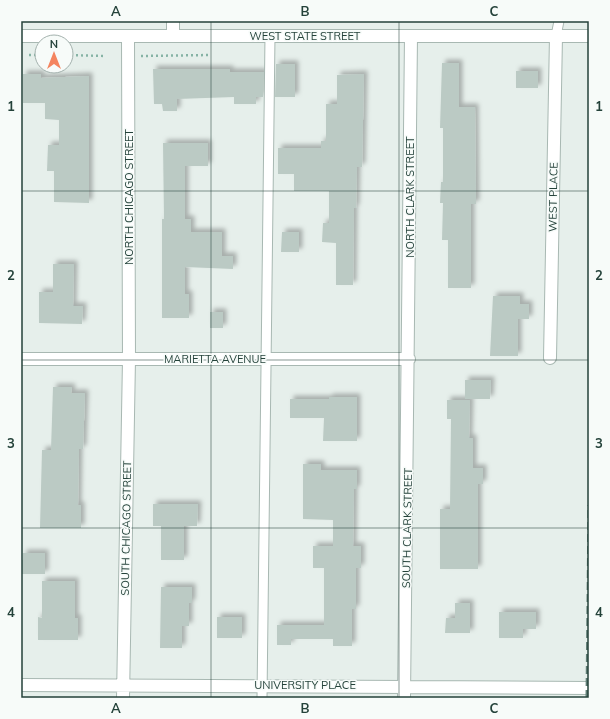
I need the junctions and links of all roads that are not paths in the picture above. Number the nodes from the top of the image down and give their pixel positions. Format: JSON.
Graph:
{"nodes":[{"id":1,"x":173,"y":21,"type":"edge"},
{"id":2,"x":559,"y":21,"type":"edge"},
{"id":3,"x":21,"y":36,"type":"edge"},
{"id":4,"x":128,"y":36,"type":"junction"},
{"id":5,"x":173,"y":36,"type":"junction"},
{"id":6,"x":270,"y":36,"type":"junction"},
{"id":7,"x":411,"y":36,"type":"junction"},
{"id":8,"x":556,"y":36,"type":"junction"},
{"id":9,"x":589,"y":36,"type":"edge"},
{"id":10,"x":550,"y":358,"type":"dead end"},
{"id":11,"x":21,"y":359,"type":"edge"},
{"id":12,"x":129,"y":359,"type":"junction"},
{"id":13,"x":266,"y":359,"type":"junction"},
{"id":14,"x":409,"y":359,"type":"junction"},
{"id":15,"x":21,"y":685,"type":"edge"},
{"id":16,"x":123,"y":685,"type":"junction"},
{"id":17,"x":262,"y":685,"type":"junction"},
{"id":18,"x":405,"y":686,"type":"junction"},
{"id":19,"x":589,"y":688,"type":"edge"},
{"id":20,"x":123,"y":698,"type":"edge"},
{"id":21,"x":262,"y":698,"type":"edge"},
{"id":22,"x":404,"y":698,"type":"edge"}],
"edges":[{"from":1,"to":5,"type":"street"},
{"from":2,"to":8,"type":"lane"},
{"from":3,"to":4,"type":"street","name":"WEST STATE STREET"},
{"from":4,"to":5,"type":"street","name":"WEST STATE STREET"},
{"from":4,"to":12,"type":"street","name":"NORTH CHICAGO STREET"},
{"from":5,"to":6,"type":"street","name":"WEST STATE STREET"},
{"from":6,"to":7,"type":"street","name":"WEST STATE STREET"},
{"from":6,"to":13,"type":"lane"},
{"from":7,"to":8,"type":"street","name":"WEST STATE STREET"},
{"from":7,"to":14,"type":"street","name":"NORTH CLARK STREET"},
{"from":8,"to":9,"type":"street","name":"WEST STATE STREET"},
{"from":8,"to":10,"type":"street","name":"WEST PLACE"},
{"from":11,"to":12,"type":"street","name":"MARIETTA AVENUE"},
{"from":12,"to":13,"type":"street","name":"MARIETTA AVENUE"},
{"from":12,"to":16,"type":"street","name":"SOUTH CHICAGO STREET"},
{"from":13,"to":14,"type":"street","name":"MARIETTA AVENUE"},
{"from":13,"to":17,"type":"lane"},
{"from":14,"to":18,"type":"street","name":"SOUTH CLARK STREET"},
{"from":15,"to":16,"type":"street","name":"UNIVERSITY PLACE"},
{"from":16,"to":17,"type":"street","name":"UNIVERSITY PLACE"},
{"from":16,"to":20,"type":"street","name":"SOUTH CHICAGO STREET"},
{"from":17,"to":18,"type":"street","name":"UNIVERSITY PLACE"},
{"from":17,"to":21,"type":"lane"},
{"from":18,"to":19,"type":"street","name":"UNIVERSITY PLACE"},
{"from":18,"to":22,"type":"street","name":"SOUTH CLARK STREET"}]}
